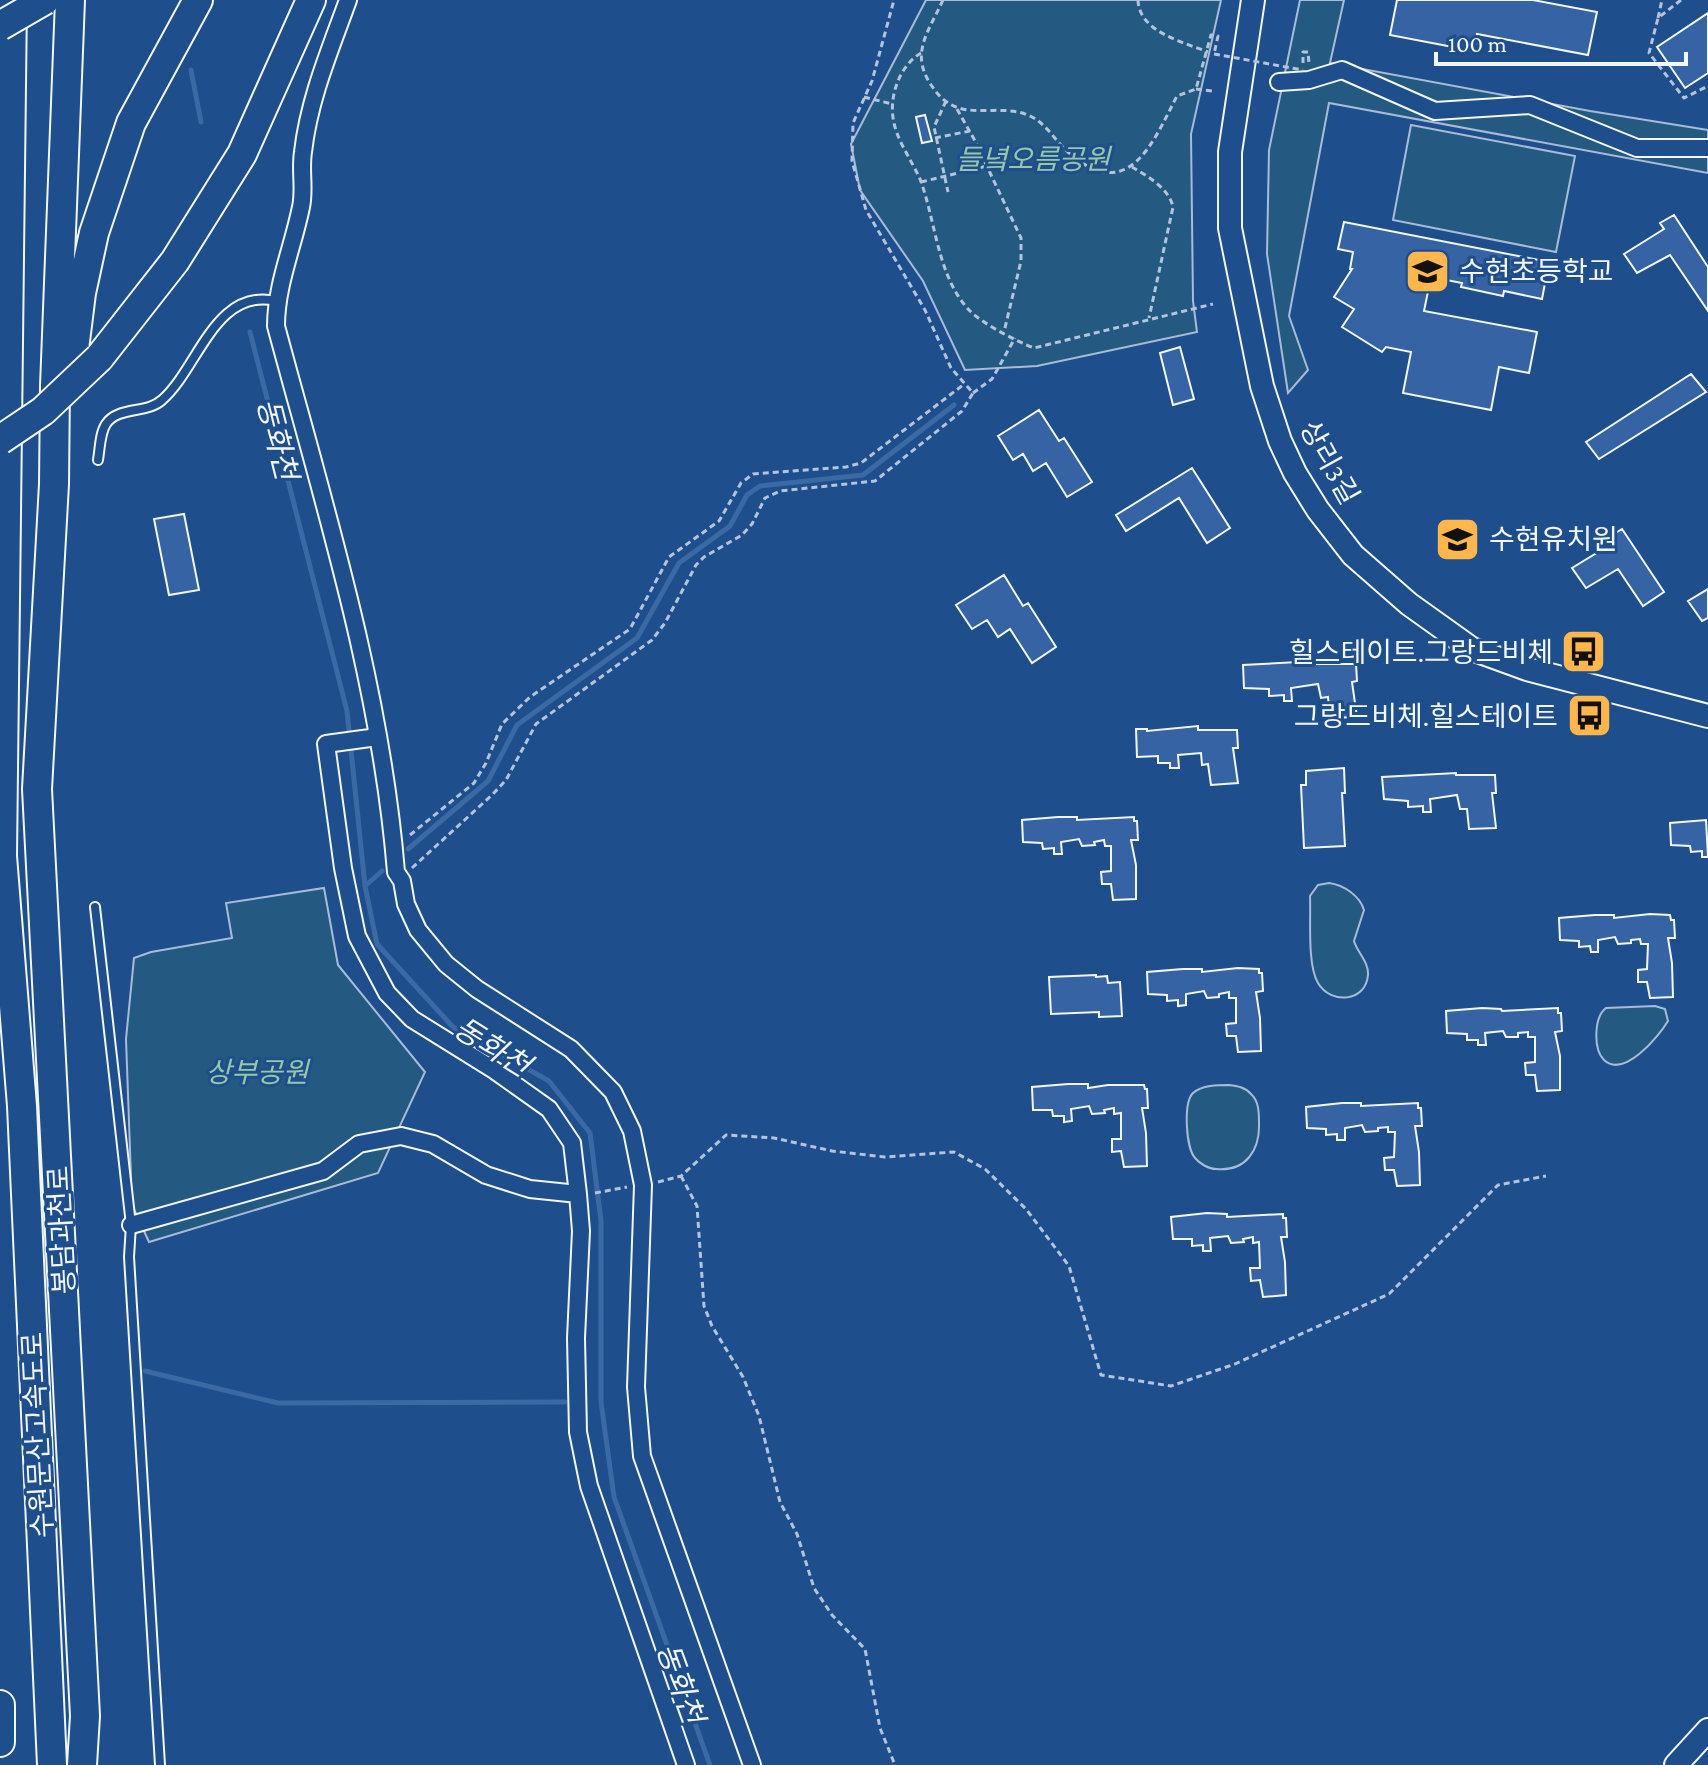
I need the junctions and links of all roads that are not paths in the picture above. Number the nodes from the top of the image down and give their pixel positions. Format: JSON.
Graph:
{"nodes":[{"id":1,"x":10,"y":0,"type":"edge"},
{"id":2,"x":45,"y":0,"type":"edge"},
{"id":3,"x":70,"y":0,"type":"edge"},
{"id":4,"x":198,"y":0,"type":"edge"},
{"id":5,"x":311,"y":0,"type":"edge"},
{"id":6,"x":348,"y":0,"type":"edge"},
{"id":7,"x":1253,"y":0,"type":"edge"},
{"id":8,"x":0,"y":4,"type":"edge"},
{"id":9,"x":0,"y":26,"type":"edge"},
{"id":10,"x":1279,"y":82,"type":"dead end"},
{"id":11,"x":1708,"y":148,"type":"edge"},
{"id":12,"x":276,"y":301,"type":"junction"},
{"id":13,"x":0,"y":440,"type":"edge"},
{"id":14,"x":98,"y":460,"type":"dead end"},
{"id":15,"x":54,"y":484,"type":"junction"},
{"id":16,"x":1708,"y":716,"type":"edge"},
{"id":17,"x":374,"y":736,"type":"junction"},
{"id":18,"x":95,"y":907,"type":"dead end"},
{"id":19,"x":583,"y":1194,"type":"junction"},
{"id":20,"x":131,"y":1225,"type":"junction"},
{"id":21,"x":0,"y":1705,"type":"edge"},
{"id":22,"x":1708,"y":1730,"type":"edge"},
{"id":23,"x":0,"y":1742,"type":"edge"},
{"id":24,"x":52,"y":1765,"type":"edge"},
{"id":25,"x":82,"y":1765,"type":"edge"},
{"id":26,"x":160,"y":1765,"type":"edge"},
{"id":27,"x":686,"y":1765,"type":"edge"},
{"id":28,"x":752,"y":1765,"type":"edge"},
{"id":29,"x":1676,"y":1765,"type":"edge"}],
"edges":[{"from":1,"to":8,"type":"street"},
{"from":1,"to":24,"type":"highway","name":"수원문산고속도로"},
{"from":2,"to":9,"type":"highway","bridge":true},
{"from":3,"to":15,"type":"highway"},
{"from":4,"to":15,"type":"highway"},
{"from":5,"to":13,"type":"highway","bridge":true},
{"from":6,"to":12,"type":"street"},
{"from":7,"to":16,"type":"street","name":"상리3길"},
{"from":10,"to":11,"type":"street"},
{"from":12,"to":14,"type":"lane"},
{"from":12,"to":17,"type":"street"},
{"from":15,"to":25,"type":"highway","name":"봉담과천로"},
{"from":17,"to":19,"type":"street"},
{"from":17,"to":28,"type":"street"},
{"from":18,"to":20,"type":"lane"},
{"from":19,"to":20,"type":"street"},
{"from":19,"to":27,"type":"street"},
{"from":20,"to":26,"type":"lane"},
{"from":21,"to":23,"type":"highway"},
{"from":22,"to":29,"type":"street"}]}
